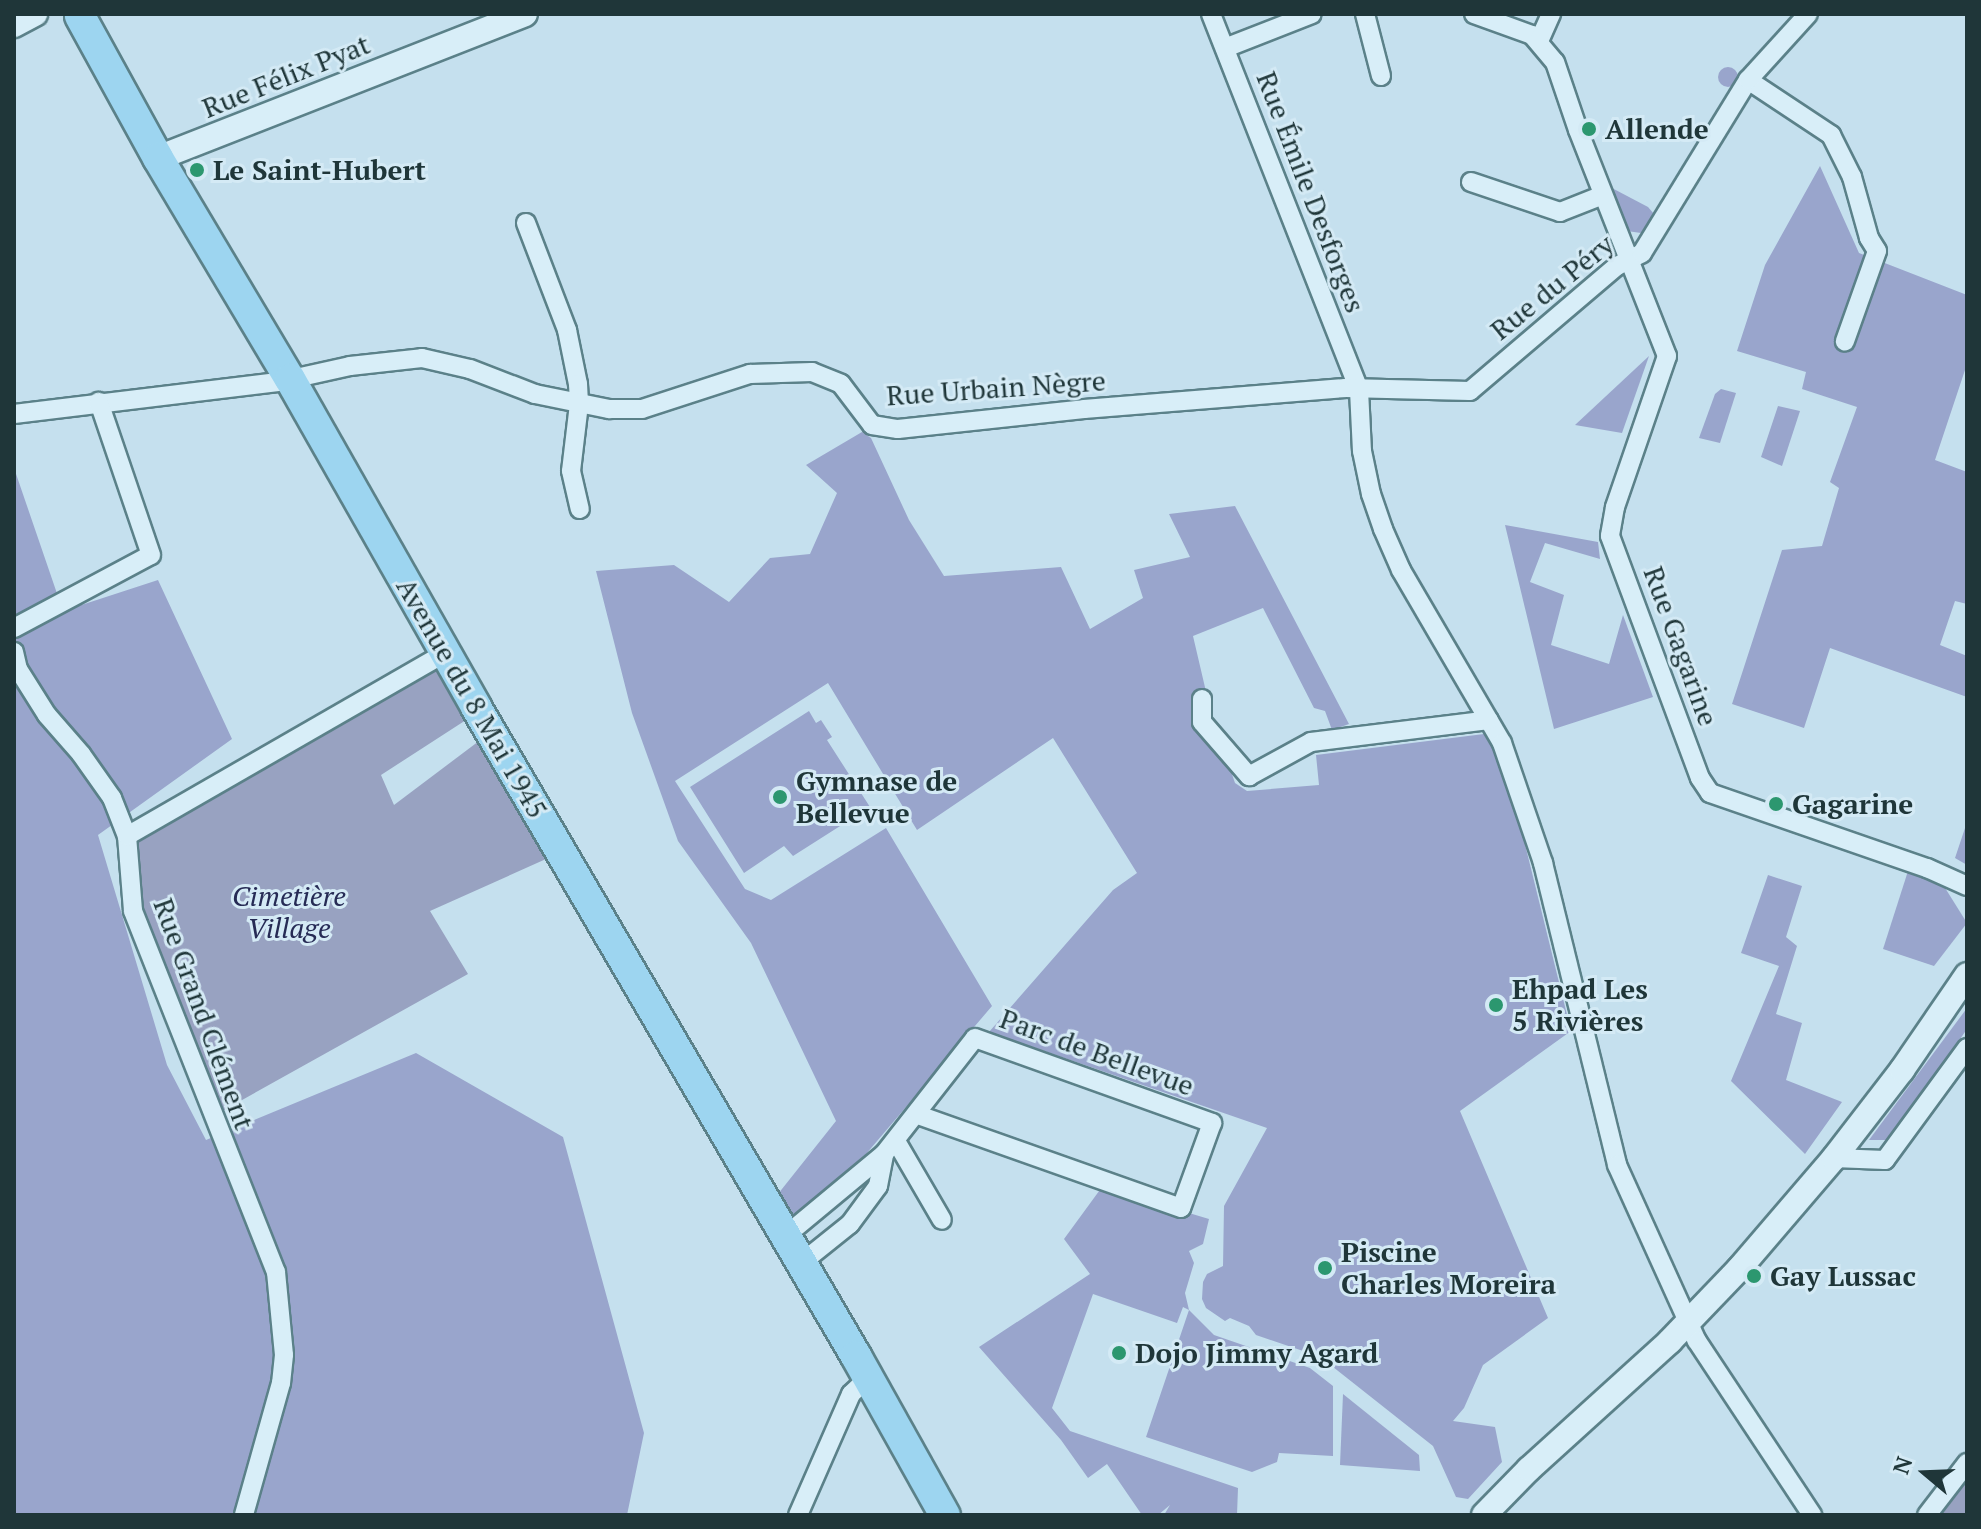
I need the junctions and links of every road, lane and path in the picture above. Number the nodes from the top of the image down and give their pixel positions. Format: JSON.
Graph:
{"nodes":[{"id":1,"x":35,"y":14,"type":"edge"},
{"id":2,"x":525,"y":14,"type":"edge"},
{"id":3,"x":1211,"y":14,"type":"edge"},
{"id":4,"x":1312,"y":14,"type":"edge"},
{"id":5,"x":1365,"y":14,"type":"edge"},
{"id":6,"x":1474,"y":14,"type":"edge"},
{"id":7,"x":1551,"y":14,"type":"edge"},
{"id":8,"x":1808,"y":14,"type":"edge"},
{"id":9,"x":73,"y":15,"type":"edge"},
{"id":10,"x":14,"y":25,"type":"edge"},
{"id":11,"x":1539,"y":41,"type":"junction"},
{"id":12,"x":1225,"y":48,"type":"junction"},
{"id":13,"x":1381,"y":76,"type":"dead end"},
{"id":14,"x":1748,"y":80,"type":"junction"},
{"id":15,"x":158,"y":158,"type":"junction"},
{"id":16,"x":1471,"y":182,"type":"dead end"},
{"id":17,"x":1603,"y":195,"type":"junction"},
{"id":18,"x":526,"y":223,"type":"dead end"},
{"id":19,"x":1629,"y":259,"type":"junction"},
{"id":20,"x":1845,"y":341,"type":"dead end"},
{"id":21,"x":290,"y":379,"type":"junction"},
{"id":22,"x":1359,"y":390,"type":"junction"},
{"id":23,"x":99,"y":402,"type":"junction"},
{"id":24,"x":579,"y":404,"type":"junction"},
{"id":25,"x":14,"y":414,"type":"edge"},
{"id":26,"x":580,"y":509,"type":"dead end"},
{"id":27,"x":14,"y":628,"type":"edge"},
{"id":28,"x":14,"y":652,"type":"edge"},
{"id":29,"x":445,"y":653,"type":"junction"},
{"id":30,"x":1202,"y":699,"type":"dead end"},
{"id":31,"x":1489,"y":720,"type":"junction"},
{"id":32,"x":127,"y":836,"type":"junction"},
{"id":33,"x":1967,"y":886,"type":"edge"},
{"id":34,"x":1967,"y":975,"type":"edge"},
{"id":35,"x":1967,"y":1048,"type":"edge"},
{"id":36,"x":916,"y":1114,"type":"junction"},
{"id":37,"x":890,"y":1147,"type":"junction"},
{"id":38,"x":1834,"y":1158,"type":"junction"},
{"id":39,"x":942,"y":1220,"type":"dead end"},
{"id":40,"x":784,"y":1237,"type":"junction"},
{"id":41,"x":800,"y":1264,"type":"junction"},
{"id":42,"x":1688,"y":1322,"type":"junction"},
{"id":43,"x":868,"y":1378,"type":"junction"},
{"id":44,"x":1967,"y":1463,"type":"edge"},
{"id":45,"x":244,"y":1515,"type":"edge"},
{"id":46,"x":798,"y":1515,"type":"edge"},
{"id":47,"x":945,"y":1515,"type":"edge"},
{"id":48,"x":1484,"y":1515,"type":"edge"},
{"id":49,"x":1812,"y":1515,"type":"edge"},
{"id":50,"x":1927,"y":1515,"type":"edge"}],
"edges":[{"from":1,"to":10,"type":"street"},
{"from":2,"to":15,"type":"street","name":"Rue Félix Pyat"},
{"from":3,"to":12,"type":"street","name":"Rue Émile Desforges"},
{"from":4,"to":12,"type":"street"},
{"from":5,"to":13,"type":"street"},
{"from":6,"to":11,"type":"street"},
{"from":7,"to":11,"type":"street"},
{"from":8,"to":14,"type":"street","name":"Rue du Péry"},
{"from":9,"to":15,"type":"main road","name":"Avenue du 8 Mai 1945"},
{"from":11,"to":17,"type":"street","name":"Rue Gagarine"},
{"from":12,"to":22,"type":"street","name":"Rue Émile Desforges"},
{"from":14,"to":19,"type":"street","name":"Rue du Péry"},
{"from":14,"to":20,"type":"street"},
{"from":15,"to":21,"type":"main road","name":"Avenue du 8 Mai 1945"},
{"from":16,"to":17,"type":"street"},
{"from":17,"to":19,"type":"street","name":"Rue Gagarine"},
{"from":18,"to":24,"type":"street"},
{"from":19,"to":22,"type":"street","name":"Rue du Péry"},
{"from":19,"to":33,"type":"street","name":"Rue Gagarine"},
{"from":21,"to":23,"type":"street","name":"Rue Urbain Nègre"},
{"from":21,"to":24,"type":"street","name":"Rue Urbain Nègre"},
{"from":21,"to":29,"type":"main road","name":"Avenue du 8 Mai 1945"},
{"from":22,"to":24,"type":"street","name":"Rue Urbain Nègre"},
{"from":22,"to":31,"type":"street","name":"Rue Émile Desforges"},
{"from":23,"to":25,"type":"street","name":"Rue Urbain Nègre"},
{"from":23,"to":27,"type":"street"},
{"from":24,"to":26,"type":"street"},
{"from":28,"to":32,"type":"street","name":"Rue Grand Clément"},
{"from":29,"to":32,"type":"street"},
{"from":29,"to":40,"type":"main road","name":"Avenue du 8 Mai 1945"},
{"from":30,"to":31,"type":"street"},
{"from":31,"to":42,"type":"street","name":"Rue Émile Desforges"},
{"from":32,"to":45,"type":"street","name":"Rue Grand Clément"},
{"from":34,"to":38,"type":"street"},
{"from":35,"to":38,"type":"street"},
{"from":36,"to":36,"type":"street","name":"Parc de Bellevue"},
{"from":36,"to":37,"type":"street","name":"Parc de Bellevue"},
{"from":37,"to":39,"type":"street"},
{"from":37,"to":40,"type":"street","name":"Parc de Bellevue"},
{"from":37,"to":41,"type":"street","name":"Parc de Bellevue"},
{"from":38,"to":42,"type":"street"},
{"from":40,"to":41,"type":"main road","name":"Avenue du 8 Mai 1945"},
{"from":41,"to":43,"type":"main road","name":"Avenue du 8 Mai 1945"},
{"from":42,"to":48,"type":"street"},
{"from":42,"to":49,"type":"street","name":"Rue Émile Desforges"},
{"from":43,"to":46,"type":"street"},
{"from":43,"to":47,"type":"main road","name":"Avenue du 8 Mai 1945"},
{"from":44,"to":50,"type":"street"}]}
